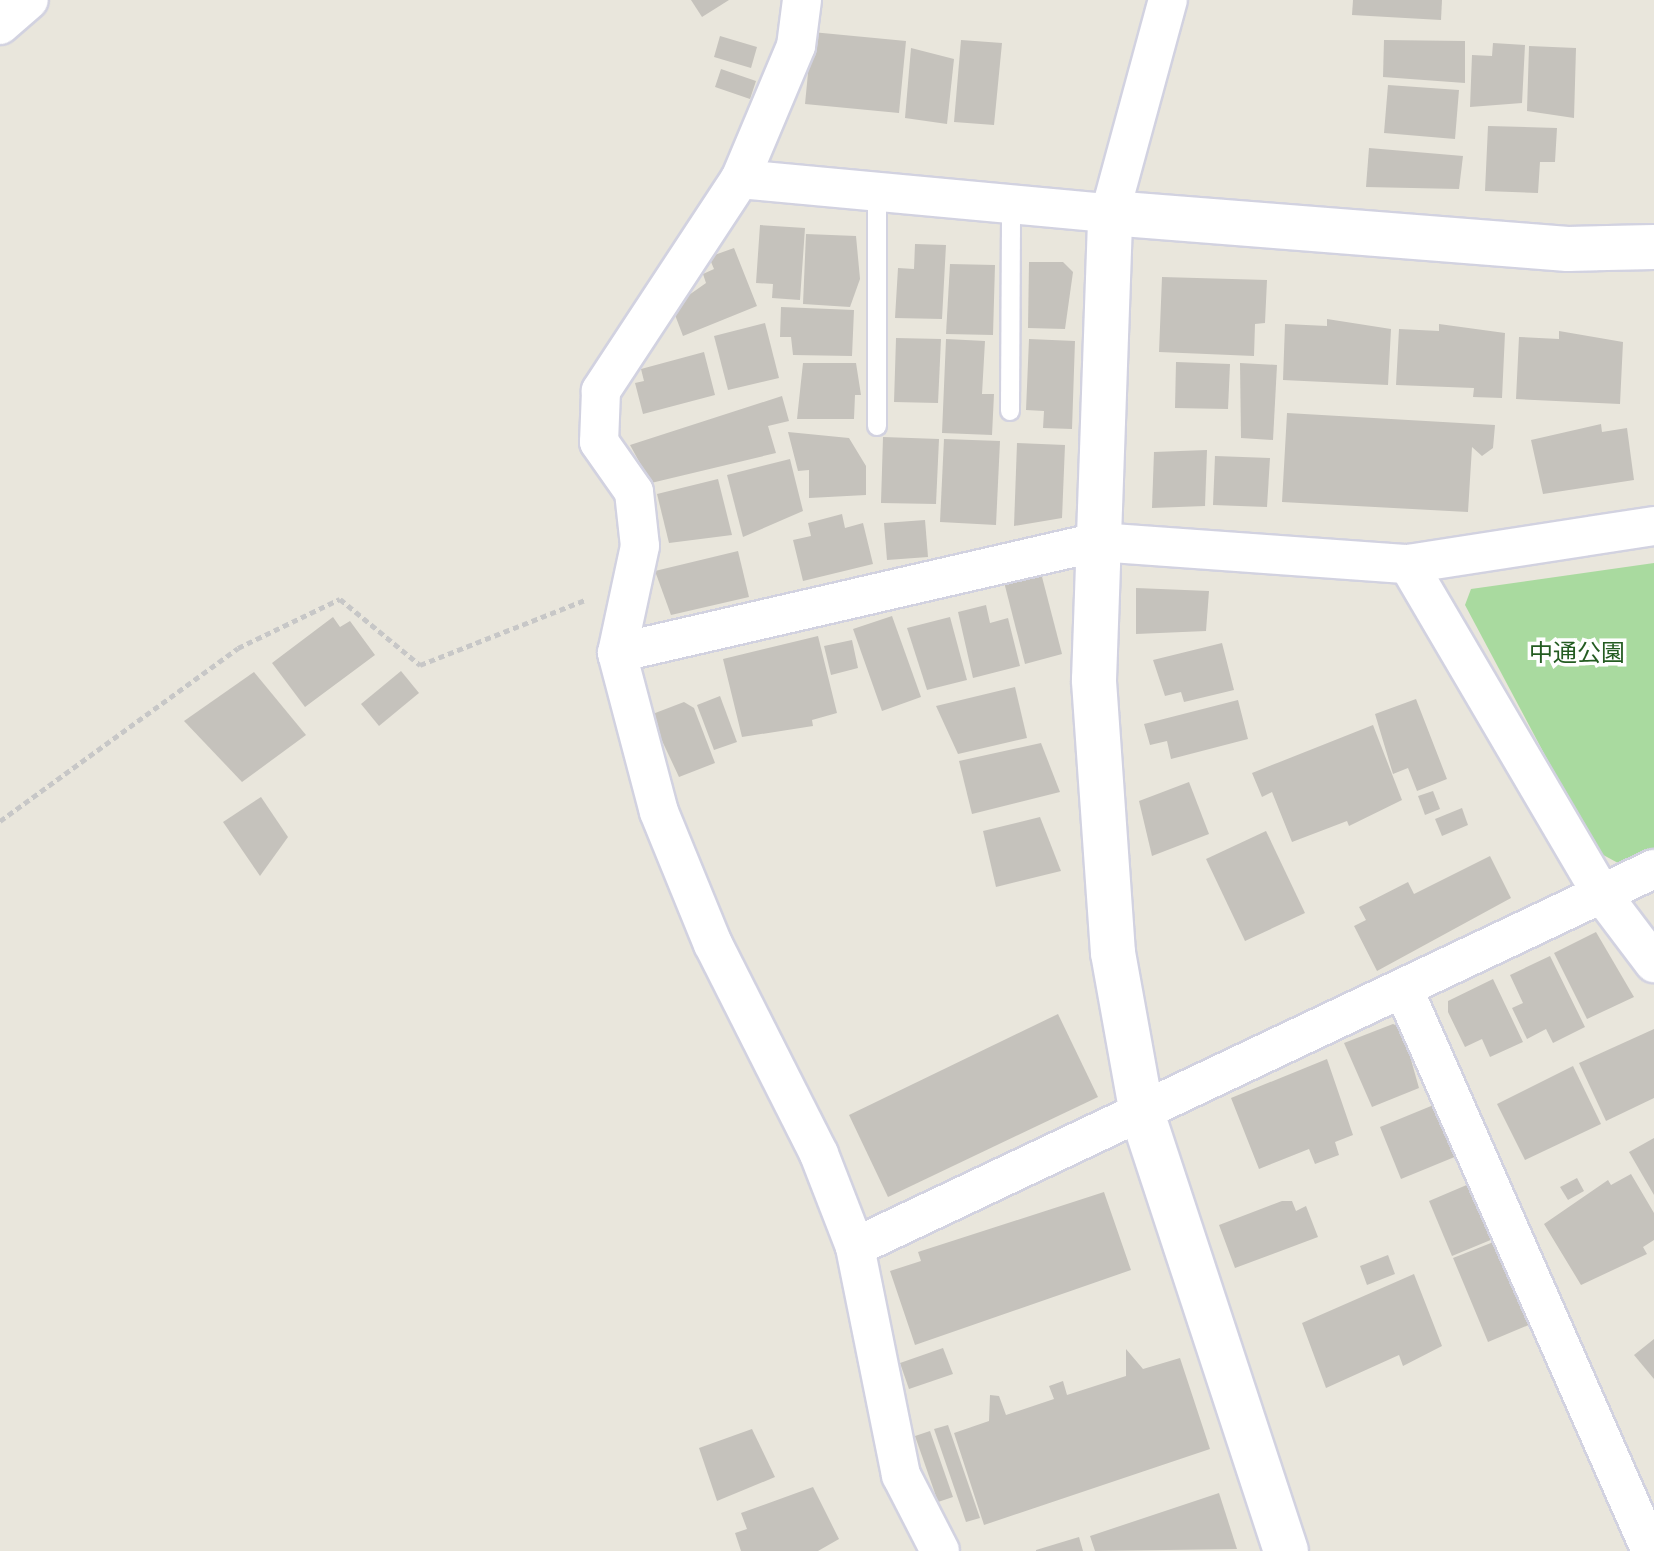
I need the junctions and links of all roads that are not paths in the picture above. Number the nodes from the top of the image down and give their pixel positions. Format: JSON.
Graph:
{"nodes":[{"id":1,"x":29,"y":0,"type":"edge"},
{"id":2,"x":802,"y":0,"type":"edge"},
{"id":3,"x":1168,"y":0,"type":"edge"},
{"id":4,"x":0,"y":25,"type":"edge"},
{"id":5,"x":740,"y":179,"type":"junction"},
{"id":6,"x":877,"y":191,"type":"junction"},
{"id":7,"x":1011,"y":203,"type":"junction"},
{"id":8,"x":1110,"y":213,"type":"junction"},
{"id":9,"x":1654,"y":247,"type":"edge"},
{"id":10,"x":1010,"y":411,"type":"dead end"},
{"id":11,"x":877,"y":426,"type":"dead end"},
{"id":12,"x":1654,"y":526,"type":"edge"},
{"id":13,"x":1098,"y":542,"type":"junction"},
{"id":14,"x":1408,"y":564,"type":"junction"},
{"id":15,"x":617,"y":653,"type":"junction"},
{"id":16,"x":1654,"y":869,"type":"edge"},
{"id":17,"x":1601,"y":893,"type":"junction"},
{"id":18,"x":1654,"y":963,"type":"edge"},
{"id":19,"x":1403,"y":988,"type":"junction"},
{"id":20,"x":1142,"y":1114,"type":"junction"},
{"id":21,"x":855,"y":1247,"type":"junction"},
{"id":22,"x":940,"y":1551,"type":"edge"},
{"id":23,"x":1286,"y":1551,"type":"edge"},
{"id":24,"x":1651,"y":1551,"type":"edge"}],
"edges":[{"from":1,"to":4,"type":"street"},
{"from":2,"to":5,"type":"street"},
{"from":3,"to":8,"type":"street"},
{"from":5,"to":6,"type":"street"},
{"from":5,"to":15,"type":"street"},
{"from":6,"to":7,"type":"street"},
{"from":6,"to":11,"type":"lane"},
{"from":7,"to":8,"type":"street"},
{"from":7,"to":10,"type":"lane"},
{"from":8,"to":9,"type":"street"},
{"from":8,"to":13,"type":"street"},
{"from":12,"to":14,"type":"street"},
{"from":13,"to":14,"type":"street"},
{"from":13,"to":15,"type":"street"},
{"from":13,"to":20,"type":"street"},
{"from":14,"to":17,"type":"street"},
{"from":15,"to":21,"type":"street"},
{"from":16,"to":17,"type":"street"},
{"from":17,"to":18,"type":"street"},
{"from":17,"to":19,"type":"street"},
{"from":19,"to":20,"type":"street"},
{"from":19,"to":24,"type":"street"},
{"from":20,"to":21,"type":"street"},
{"from":20,"to":23,"type":"street"},
{"from":21,"to":22,"type":"street"}]}
